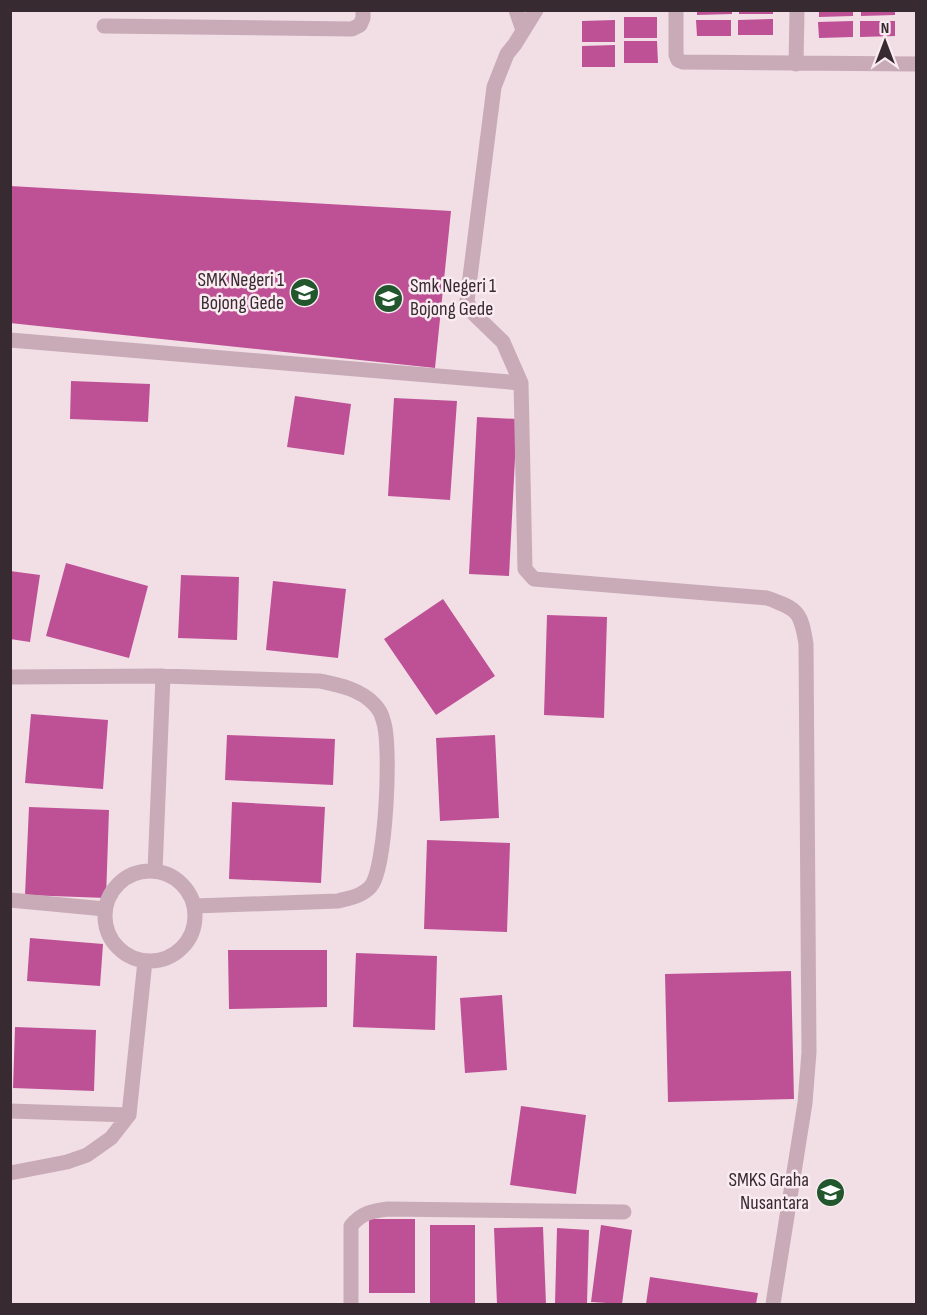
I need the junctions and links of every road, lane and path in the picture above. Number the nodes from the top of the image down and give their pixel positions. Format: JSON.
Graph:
{"nodes":[{"id":1,"x":363,"y":10,"type":"edge"},
{"id":2,"x":516,"y":10,"type":"edge"},
{"id":3,"x":536,"y":10,"type":"edge"},
{"id":4,"x":676,"y":10,"type":"edge"},
{"id":5,"x":796,"y":10,"type":"edge"},
{"id":6,"x":105,"y":26,"type":"dead end"},
{"id":7,"x":523,"y":30,"type":"junction"},
{"id":8,"x":796,"y":63,"type":"junction"},
{"id":9,"x":916,"y":64,"type":"edge"},
{"id":10,"x":10,"y":340,"type":"edge"},
{"id":11,"x":521,"y":383,"type":"junction"},
{"id":12,"x":163,"y":676,"type":"junction"},
{"id":13,"x":10,"y":677,"type":"edge"},
{"id":14,"x":155,"y":871,"type":"junction"},
{"id":15,"x":10,"y":900,"type":"edge"},
{"id":16,"x":195,"y":906,"type":"junction"},
{"id":17,"x":105,"y":909,"type":"junction"},
{"id":18,"x":145,"y":961,"type":"junction"},
{"id":19,"x":10,"y":1111,"type":"edge"},
{"id":20,"x":129,"y":1116,"type":"junction"},
{"id":21,"x":10,"y":1173,"type":"edge"},
{"id":22,"x":624,"y":1212,"type":"dead end"},
{"id":23,"x":351,"y":1305,"type":"edge"},
{"id":24,"x":773,"y":1305,"type":"edge"}],
"edges":[{"from":1,"to":6,"type":"street"},
{"from":2,"to":7,"type":"street"},
{"from":3,"to":7,"type":"street"},
{"from":4,"to":8,"type":"street"},
{"from":5,"to":8,"type":"street"},
{"from":7,"to":11,"type":"street"},
{"from":8,"to":9,"type":"street"},
{"from":10,"to":11,"type":"street"},
{"from":11,"to":24,"type":"street"},
{"from":12,"to":13,"type":"street"},
{"from":12,"to":14,"type":"street"},
{"from":12,"to":16,"type":"street"},
{"from":14,"to":16,"type":"street"},
{"from":14,"to":17,"type":"street"},
{"from":15,"to":17,"type":"street"},
{"from":16,"to":18,"type":"street"},
{"from":17,"to":18,"type":"street"},
{"from":18,"to":20,"type":"street"},
{"from":19,"to":20,"type":"street"},
{"from":20,"to":21,"type":"street"},
{"from":22,"to":23,"type":"street"}]}
